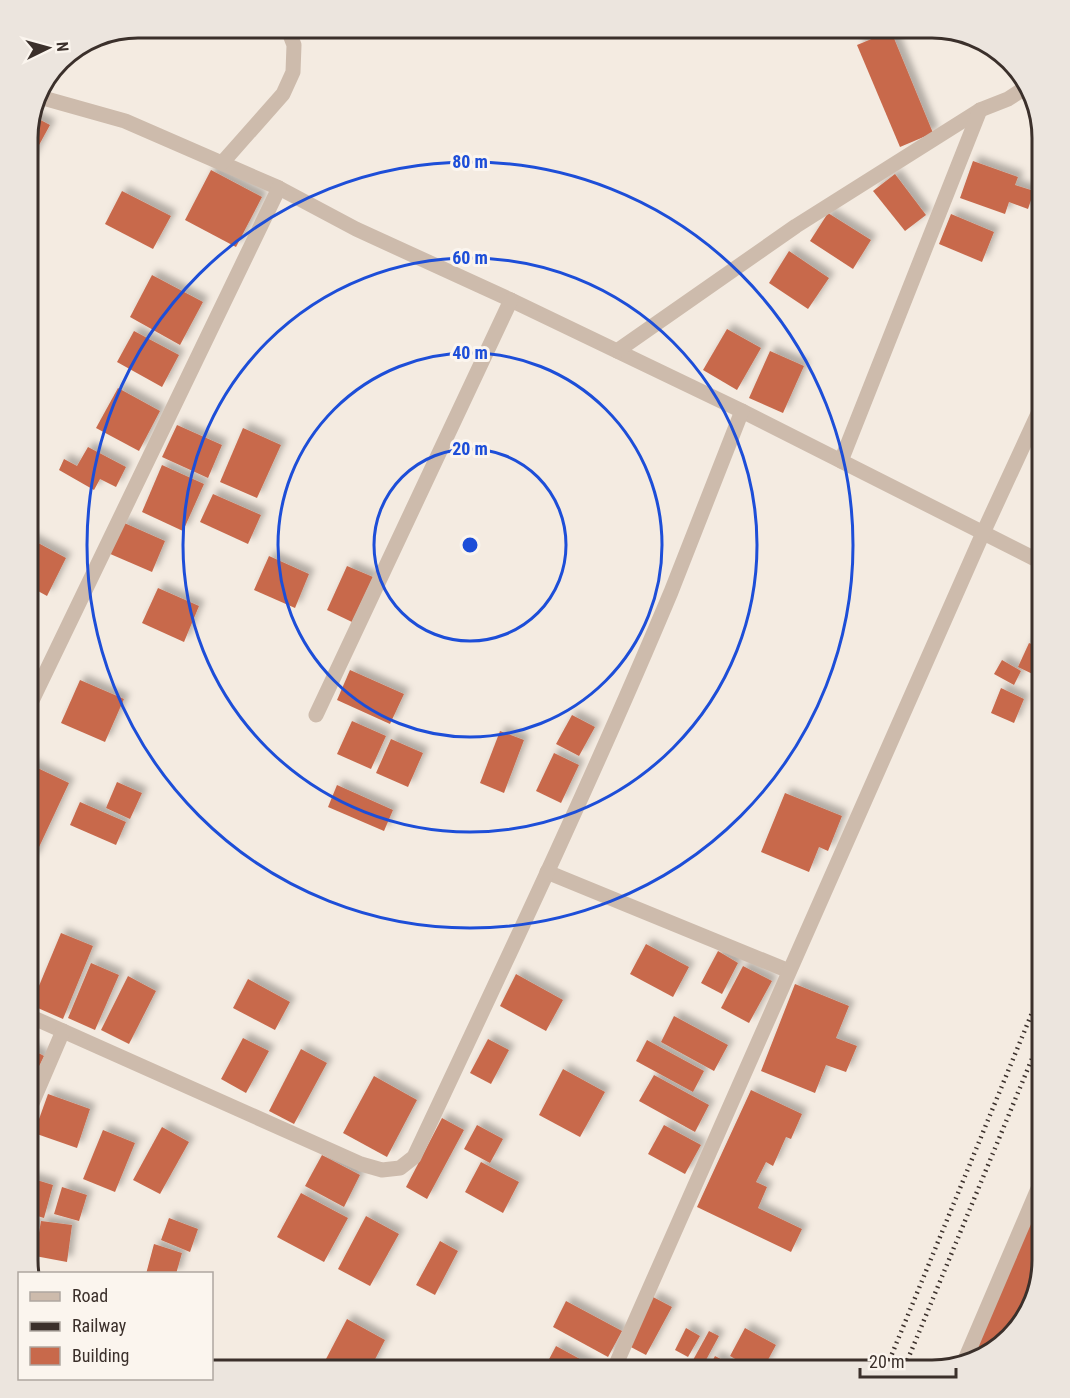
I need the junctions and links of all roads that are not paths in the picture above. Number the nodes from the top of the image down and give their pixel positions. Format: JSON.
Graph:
{"nodes":[{"id":1,"x":291,"y":38,"type":"edge"},
{"id":2,"x":1021,"y":91,"type":"edge"},
{"id":3,"x":45,"y":99,"type":"edge"},
{"id":4,"x":980,"y":110,"type":"junction"},
{"id":5,"x":222,"y":163,"type":"junction"},
{"id":6,"x":279,"y":189,"type":"junction"},
{"id":7,"x":511,"y":300,"type":"junction"},
{"id":8,"x":617,"y":351,"type":"junction"},
{"id":9,"x":742,"y":411,"type":"junction"},
{"id":10,"x":1032,"y":427,"type":"edge"},
{"id":11,"x":841,"y":461,"type":"junction"},
{"id":12,"x":983,"y":533,"type":"junction"},
{"id":13,"x":1032,"y":558,"type":"edge"},
{"id":14,"x":38,"y":688,"type":"edge"},
{"id":15,"x":316,"y":716,"type":"dead end"},
{"id":16,"x":547,"y":872,"type":"junction"},
{"id":17,"x":789,"y":971,"type":"junction"},
{"id":18,"x":38,"y":1020,"type":"edge"},
{"id":19,"x":63,"y":1031,"type":"junction"},
{"id":20,"x":38,"y":1089,"type":"edge"},
{"id":21,"x":1032,"y":1204,"type":"edge"},
{"id":22,"x":971,"y":1353,"type":"edge"},
{"id":23,"x":618,"y":1360,"type":"edge"}],
"edges":[{"from":1,"to":5,"type":"street"},
{"from":2,"to":4,"type":"street"},
{"from":3,"to":5,"type":"street"},
{"from":4,"to":8,"type":"street"},
{"from":4,"to":11,"type":"street"},
{"from":5,"to":6,"type":"street"},
{"from":6,"to":7,"type":"street"},
{"from":6,"to":14,"type":"street"},
{"from":7,"to":8,"type":"street"},
{"from":7,"to":15,"type":"street"},
{"from":8,"to":9,"type":"street"},
{"from":9,"to":11,"type":"street"},
{"from":9,"to":16,"type":"street"},
{"from":10,"to":12,"type":"street"},
{"from":11,"to":12,"type":"street"},
{"from":12,"to":13,"type":"street"},
{"from":12,"to":17,"type":"street"},
{"from":16,"to":17,"type":"street"},
{"from":16,"to":19,"type":"street"},
{"from":17,"to":23,"type":"street"},
{"from":18,"to":19,"type":"street"},
{"from":19,"to":20,"type":"street"},
{"from":21,"to":22,"type":"street"}]}
